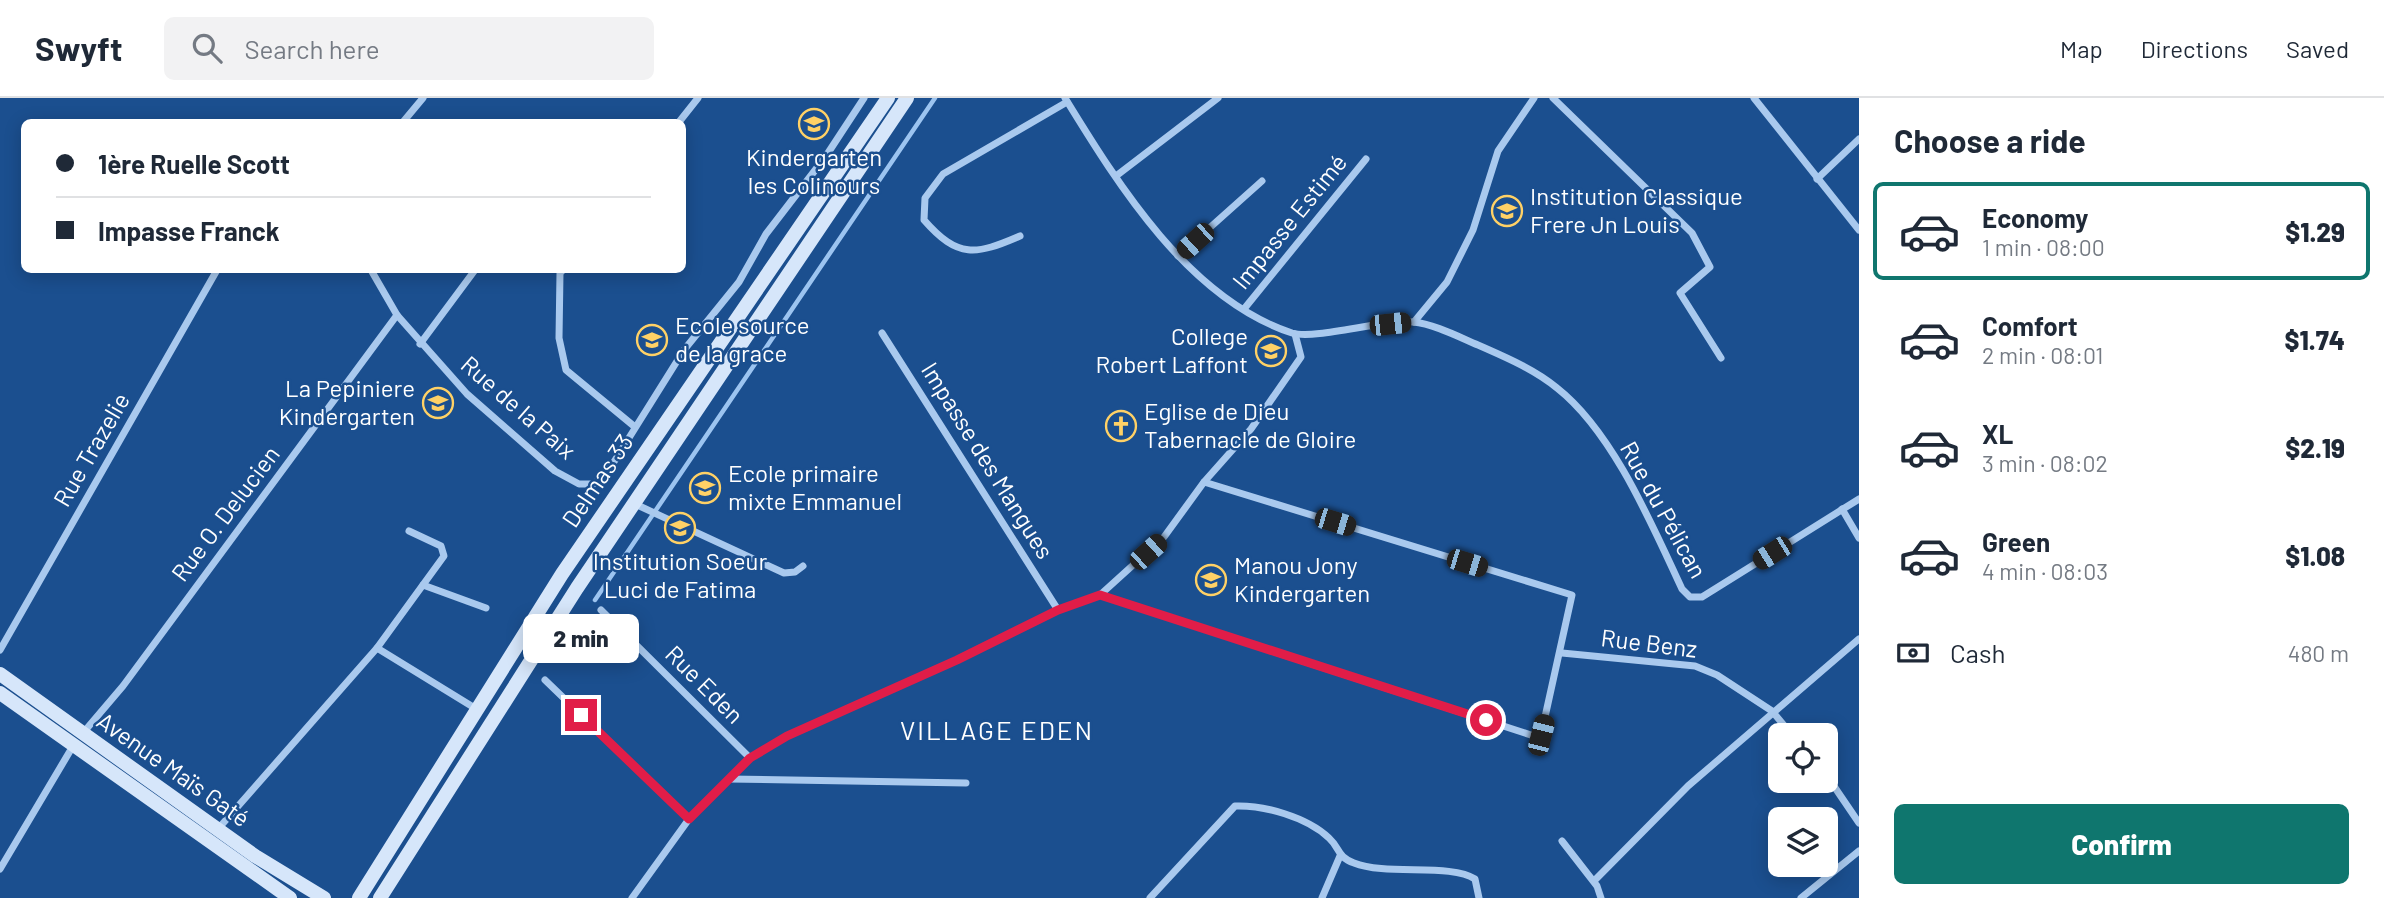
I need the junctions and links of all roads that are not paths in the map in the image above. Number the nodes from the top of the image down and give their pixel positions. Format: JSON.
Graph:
{"nodes":[{"id":1,"x":423,"y":98,"type":"edge"},
{"id":2,"x":698,"y":98,"type":"edge"},
{"id":3,"x":864,"y":98,"type":"edge"},
{"id":4,"x":888,"y":98,"type":"edge"},
{"id":5,"x":907,"y":98,"type":"edge"},
{"id":6,"x":1218,"y":98,"type":"edge"},
{"id":7,"x":1534,"y":98,"type":"edge"},
{"id":8,"x":1553,"y":98,"type":"edge"},
{"id":9,"x":1754,"y":98,"type":"edge"},
{"id":10,"x":1066,"y":100,"type":"edge"},
{"id":11,"x":406,"y":119,"type":"edge"},
{"id":12,"x":681,"y":119,"type":"edge"},
{"id":13,"x":1859,"y":139,"type":"edge"},
{"id":14,"x":1366,"y":159,"type":"dead end"},
{"id":15,"x":1116,"y":176,"type":"junction"},
{"id":16,"x":1817,"y":179,"type":"junction"},
{"id":17,"x":1262,"y":181,"type":"dead end"},
{"id":18,"x":1859,"y":230,"type":"edge"},
{"id":19,"x":1020,"y":236,"type":"dead end"},
{"id":20,"x":1178,"y":256,"type":"junction"},
{"id":21,"x":215,"y":273,"type":"edge"},
{"id":22,"x":374,"y":273,"type":"edge"},
{"id":23,"x":473,"y":273,"type":"edge"},
{"id":24,"x":560,"y":273,"type":"edge"},
{"id":25,"x":1244,"y":309,"type":"junction"},
{"id":26,"x":397,"y":315,"type":"junction"},
{"id":27,"x":1414,"y":322,"type":"junction"},
{"id":28,"x":883,"y":333,"type":"dead end"},
{"id":29,"x":1295,"y":334,"type":"junction"},
{"id":30,"x":420,"y":344,"type":"junction"},
{"id":31,"x":1721,"y":358,"type":"dead end"},
{"id":32,"x":635,"y":427,"type":"junction"},
{"id":33,"x":1204,"y":482,"type":"junction"},
{"id":34,"x":1859,"y":499,"type":"edge"},
{"id":35,"x":635,"y":504,"type":"junction"},
{"id":36,"x":1842,"y":509,"type":"junction"},
{"id":37,"x":408,"y":531,"type":"dead end"},
{"id":38,"x":1859,"y":538,"type":"edge"},
{"id":39,"x":803,"y":566,"type":"dead end"},
{"id":40,"x":423,"y":585,"type":"junction"},
{"id":41,"x":1100,"y":595,"type":"junction"},
{"id":42,"x":486,"y":608,"type":"dead end"},
{"id":43,"x":601,"y":610,"type":"dead end"},
{"id":44,"x":1058,"y":610,"type":"junction"},
{"id":45,"x":1859,"y":639,"type":"edge"},
{"id":46,"x":377,"y":648,"type":"junction"},
{"id":47,"x":0,"y":650,"type":"edge"},
{"id":48,"x":1562,"y":653,"type":"junction"},
{"id":49,"x":0,"y":674,"type":"edge"},
{"id":50,"x":545,"y":680,"type":"dead end"},
{"id":51,"x":0,"y":693,"type":"edge"},
{"id":52,"x":478,"y":710,"type":"junction"},
{"id":53,"x":1772,"y":711,"type":"junction"},
{"id":54,"x":1782,"y":723,"type":"edge"},
{"id":55,"x":83,"y":734,"type":"junction"},
{"id":56,"x":73,"y":746,"type":"junction"},
{"id":57,"x":750,"y":758,"type":"junction"},
{"id":58,"x":729,"y":779,"type":"junction"},
{"id":59,"x":966,"y":783,"type":"dead end"},
{"id":60,"x":1838,"y":792,"type":"edge"},
{"id":61,"x":689,"y":819,"type":"junction"},
{"id":62,"x":1859,"y":823,"type":"edge"},
{"id":63,"x":218,"y":829,"type":"junction"},
{"id":64,"x":1562,"y":841,"type":"dead end"},
{"id":65,"x":1859,"y":851,"type":"edge"},
{"id":66,"x":1340,"y":856,"type":"junction"},
{"id":67,"x":0,"y":869,"type":"edge"},
{"id":68,"x":1594,"y":881,"type":"junction"},
{"id":69,"x":283,"y":896,"type":"edge"},
{"id":70,"x":324,"y":898,"type":"edge"},
{"id":71,"x":359,"y":898,"type":"edge"},
{"id":72,"x":380,"y":898,"type":"edge"},
{"id":73,"x":632,"y":898,"type":"edge"},
{"id":74,"x":1150,"y":898,"type":"edge"},
{"id":75,"x":1322,"y":898,"type":"edge"},
{"id":76,"x":1479,"y":898,"type":"edge"},
{"id":77,"x":1601,"y":898,"type":"edge"},
{"id":78,"x":1801,"y":898,"type":"edge"}],
"edges":[{"from":1,"to":11,"type":"street"},
{"from":2,"to":12,"type":"street"},
{"from":3,"to":32,"type":"street","name":"Rue de la Paix"},
{"from":4,"to":52,"type":"main road","name":"Delmas 33"},
{"from":5,"to":35,"type":"main road","name":"Delmas 33"},
{"from":6,"to":15,"type":"street"},
{"from":7,"to":27,"type":"street"},
{"from":8,"to":31,"type":"street"},
{"from":9,"to":16,"type":"street"},
{"from":10,"to":15,"type":"street"},
{"from":10,"to":19,"type":"street"},
{"from":13,"to":16,"type":"street"},
{"from":14,"to":25,"type":"street","name":"Impasse Estimé"},
{"from":15,"to":20,"type":"street"},
{"from":16,"to":18,"type":"street"},
{"from":17,"to":20,"type":"street"},
{"from":20,"to":25,"type":"street"},
{"from":21,"to":47,"type":"street","name":"Rue Trazelie"},
{"from":22,"to":26,"type":"street","name":"Rue de la Paix"},
{"from":23,"to":30,"type":"street"},
{"from":24,"to":32,"type":"street"},
{"from":25,"to":29,"type":"street"},
{"from":26,"to":30,"type":"street","name":"Rue de la Paix"},
{"from":26,"to":55,"type":"street","name":"Rue O. Delucien"},
{"from":27,"to":29,"type":"street","name":"Rue du Pélican"},
{"from":27,"to":36,"type":"street","name":"Rue du Pélican"},
{"from":28,"to":44,"type":"street","name":"Impasse des Mangues"},
{"from":29,"to":33,"type":"street"},
{"from":30,"to":32,"type":"street","name":"Rue de la Paix"},
{"from":33,"to":41,"type":"street"},
{"from":33,"to":48,"type":"street"},
{"from":34,"to":36,"type":"street"},
{"from":35,"to":39,"type":"street"},
{"from":35,"to":72,"type":"main road","name":"Delmas 33"},
{"from":36,"to":38,"type":"street"},
{"from":37,"to":40,"type":"street"},
{"from":40,"to":42,"type":"street"},
{"from":40,"to":46,"type":"street"},
{"from":41,"to":44,"type":"street"},
{"from":41,"to":48,"type":"street"},
{"from":43,"to":57,"type":"street","name":"Rue Eden"},
{"from":44,"to":57,"type":"street"},
{"from":45,"to":53,"type":"street"},
{"from":46,"to":52,"type":"street"},
{"from":46,"to":63,"type":"street"},
{"from":48,"to":53,"type":"street","name":"Rue Benz"},
{"from":49,"to":55,"type":"main road","name":"Avenue Maïs Gaté"},
{"from":50,"to":61,"type":"street"},
{"from":51,"to":56,"type":"main road","name":"Avenue Maïs Gaté"},
{"from":52,"to":71,"type":"main road","name":"Delmas 33"},
{"from":53,"to":54,"type":"street","name":"Rue Benz"},
{"from":53,"to":68,"type":"street"},
{"from":55,"to":63,"type":"main road","name":"Avenue Maïs Gaté"},
{"from":56,"to":67,"type":"street"},
{"from":56,"to":69,"type":"main road","name":"Avenue Maïs Gaté"},
{"from":57,"to":58,"type":"street"},
{"from":58,"to":59,"type":"street"},
{"from":58,"to":61,"type":"street"},
{"from":60,"to":62,"type":"street"},
{"from":61,"to":73,"type":"street"},
{"from":63,"to":70,"type":"main road","name":"Avenue Maïs Gaté"},
{"from":64,"to":68,"type":"street"},
{"from":65,"to":78,"type":"street"},
{"from":66,"to":74,"type":"street"},
{"from":66,"to":75,"type":"street"},
{"from":66,"to":76,"type":"street"},
{"from":68,"to":77,"type":"street"}]}
